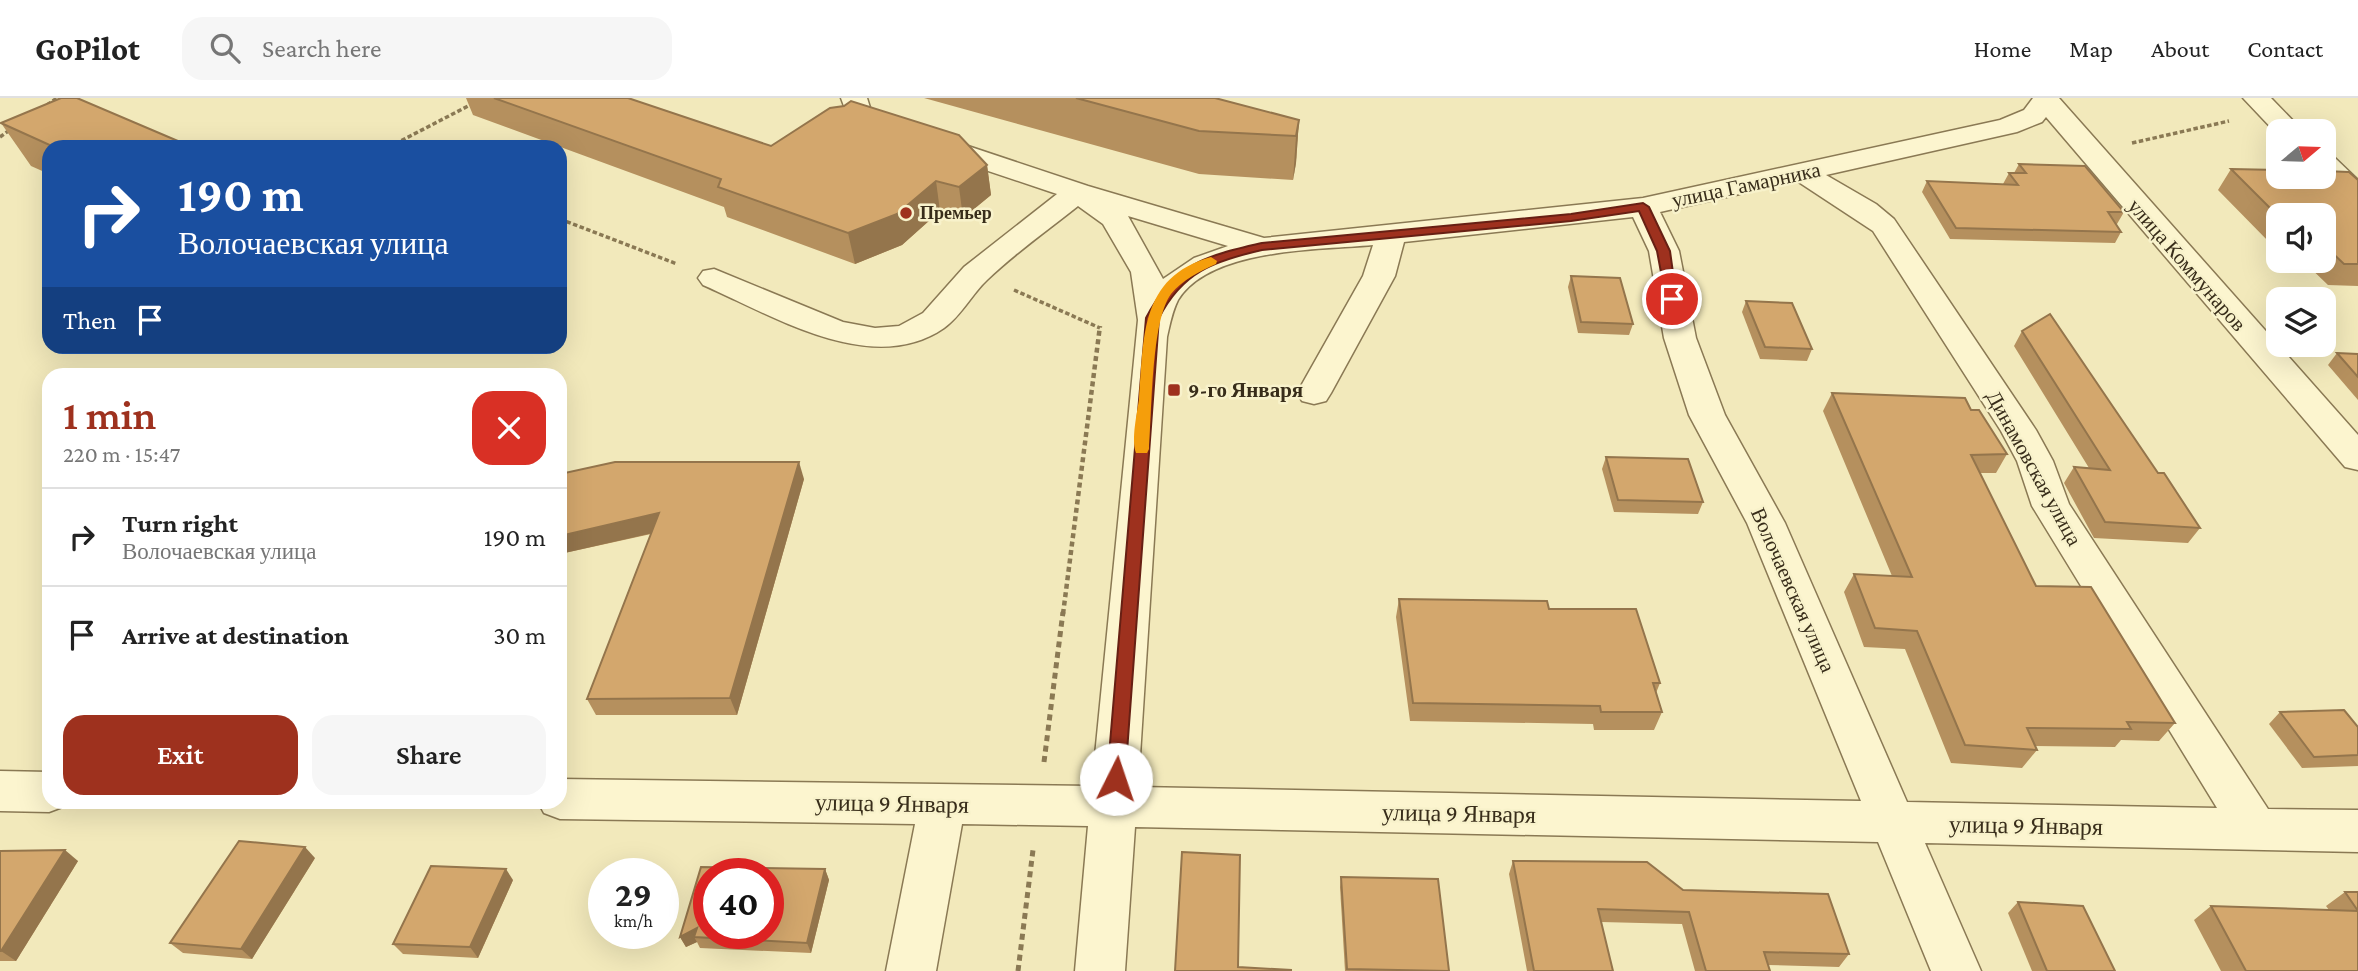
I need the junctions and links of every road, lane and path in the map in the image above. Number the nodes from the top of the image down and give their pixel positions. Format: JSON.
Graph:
{"nodes":[{"id":1,"x":57,"y":98,"type":"edge"},
{"id":2,"x":854,"y":98,"type":"edge"},
{"id":3,"x":2256,"y":98,"type":"edge"},
{"id":4,"x":2046,"y":100,"type":"edge"},
{"id":5,"x":473,"y":104,"type":"dead end"},
{"id":6,"x":45,"y":106,"type":"edge"},
{"id":7,"x":2239,"y":119,"type":"dead end"},
{"id":8,"x":2278,"y":119,"type":"edge"},
{"id":9,"x":11,"y":129,"type":"edge"},
{"id":10,"x":0,"y":137,"type":"edge"},
{"id":11,"x":403,"y":140,"type":"edge"},
{"id":12,"x":2087,"y":151,"type":"junction"},
{"id":13,"x":1804,"y":173,"type":"junction"},
{"id":14,"x":2336,"y":175,"type":"edge"},
{"id":15,"x":1078,"y":191,"type":"junction"},
{"id":16,"x":2358,"y":196,"type":"edge"},
{"id":17,"x":1643,"y":207,"type":"junction"},
{"id":18,"x":567,"y":222,"type":"edge"},
{"id":19,"x":1391,"y":234,"type":"junction"},
{"id":20,"x":1262,"y":247,"type":"junction"},
{"id":21,"x":975,"y":274,"type":"junction"},
{"id":22,"x":715,"y":278,"type":"joint"},
{"id":23,"x":1153,"y":318,"type":"junction"},
{"id":24,"x":1314,"y":393,"type":"dead end"},
{"id":25,"x":2358,"y":458,"type":"edge"},
{"id":26,"x":0,"y":791,"type":"edge"},
{"id":27,"x":42,"y":792,"type":"edge"},
{"id":28,"x":567,"y":799,"type":"edge"},
{"id":29,"x":942,"y":804,"type":"junction"},
{"id":30,"x":1039,"y":805,"type":"junction"},
{"id":31,"x":1114,"y":806,"type":"junction"},
{"id":32,"x":1895,"y":822,"type":"junction"},
{"id":33,"x":2256,"y":830,"type":"junction"},
{"id":34,"x":2358,"y":831,"type":"edge"},
{"id":35,"x":911,"y":971,"type":"edge"},
{"id":36,"x":1018,"y":971,"type":"edge"},
{"id":37,"x":1100,"y":971,"type":"edge"},
{"id":38,"x":1956,"y":971,"type":"edge"}],
"edges":[{"from":1,"to":6,"type":"path"},
{"from":2,"to":15,"type":"street"},
{"from":3,"to":8,"type":"street"},
{"from":4,"to":12,"type":"street","name":"улица Коммунаров"},
{"from":4,"to":13,"type":"street","name":"улица Гамарника"},
{"from":5,"to":11,"type":"path"},
{"from":7,"to":12,"type":"path"},
{"from":9,"to":10,"type":"path"},
{"from":12,"to":25,"type":"street","name":"улица Коммунаров"},
{"from":13,"to":17,"type":"street","name":"улица Гамарника"},
{"from":13,"to":33,"type":"street","name":"Динамовская улица"},
{"from":14,"to":16,"type":"street"},
{"from":15,"to":20,"type":"street"},
{"from":15,"to":21,"type":"street"},
{"from":15,"to":23,"type":"street"},
{"from":17,"to":19,"type":"street","name":"улица Гамарника"},
{"from":17,"to":32,"type":"street","name":"Волочаевская улица"},
{"from":18,"to":22,"type":"path"},
{"from":19,"to":20,"type":"street","name":"улица Гамарника"},
{"from":19,"to":24,"type":"street"},
{"from":20,"to":23,"type":"street","name":"улица Гамарника"},
{"from":21,"to":22,"type":"street"},
{"from":21,"to":30,"type":"path"},
{"from":23,"to":31,"type":"street","name":"улица Гамарника"},
{"from":26,"to":27,"type":"street"},
{"from":28,"to":29,"type":"street","name":"улица 9 Января"},
{"from":29,"to":30,"type":"street","name":"улица 9 Января"},
{"from":29,"to":35,"type":"street"},
{"from":30,"to":31,"type":"street","name":"улица 9 Января"},
{"from":30,"to":36,"type":"path"},
{"from":31,"to":32,"type":"street","name":"улица 9 Января"},
{"from":31,"to":37,"type":"street","name":"улица Гамарника"},
{"from":32,"to":33,"type":"street","name":"улица 9 Января"},
{"from":32,"to":38,"type":"street","name":"Волочаевская улица"},
{"from":33,"to":34,"type":"street","name":"улица 9 Января"}]}
